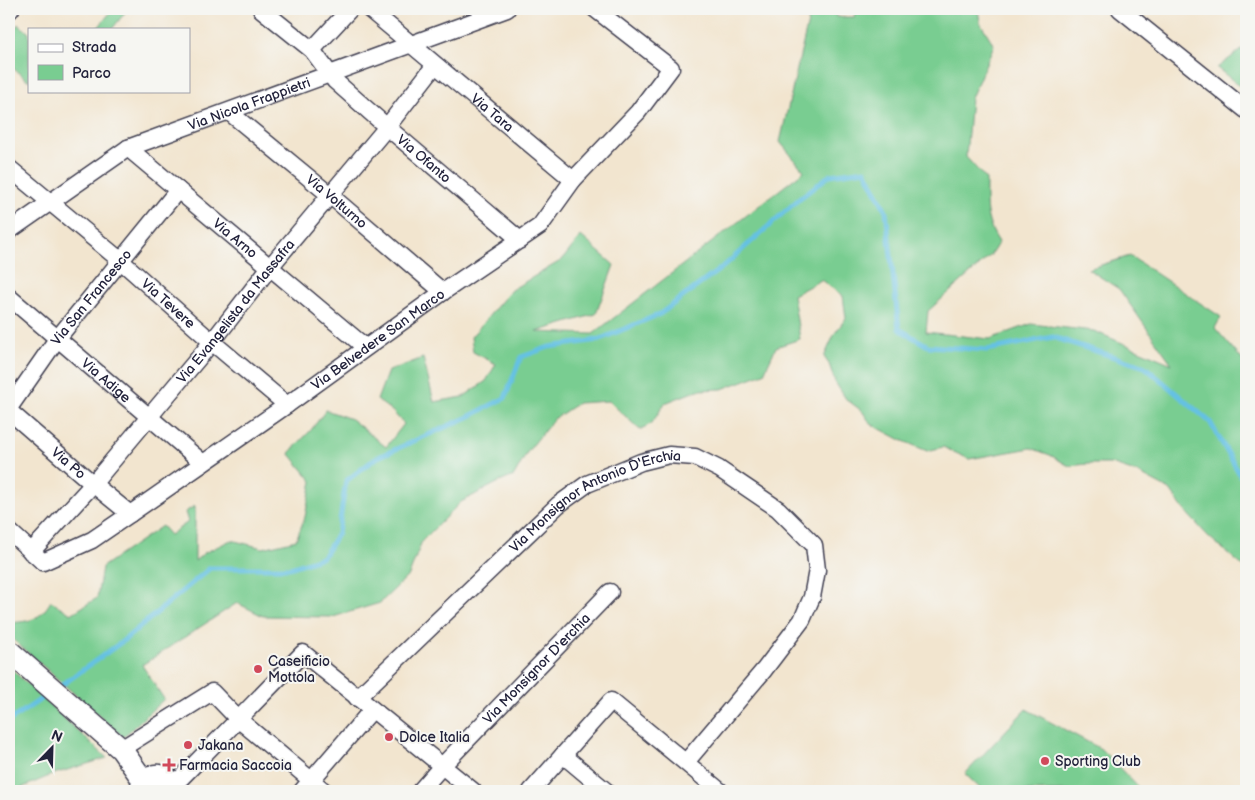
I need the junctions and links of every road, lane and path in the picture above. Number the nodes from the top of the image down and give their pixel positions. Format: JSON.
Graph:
{"nodes":[{"id":1,"x":261,"y":9,"type":"edge"},
{"id":2,"x":350,"y":9,"type":"edge"},
{"id":3,"x":369,"y":9,"type":"edge"},
{"id":4,"x":507,"y":9,"type":"edge"},
{"id":5,"x":595,"y":9,"type":"edge"},
{"id":6,"x":1120,"y":9,"type":"edge"},
{"id":7,"x":410,"y":45,"type":"junction"},
{"id":8,"x":312,"y":50,"type":"junction"},
{"id":9,"x":434,"y":65,"type":"junction"},
{"id":10,"x":331,"y":73,"type":"junction"},
{"id":11,"x":1246,"y":110,"type":"edge"},
{"id":12,"x":229,"y":112,"type":"junction"},
{"id":13,"x":387,"y":127,"type":"junction"},
{"id":14,"x":128,"y":148,"type":"junction"},
{"id":15,"x":9,"y":168,"type":"edge"},
{"id":16,"x":573,"y":180,"type":"junction"},
{"id":17,"x":178,"y":190,"type":"junction"},
{"id":18,"x":331,"y":196,"type":"junction"},
{"id":19,"x":50,"y":202,"type":"junction"},
{"id":20,"x":9,"y":231,"type":"edge"},
{"id":21,"x":520,"y":240,"type":"junction"},
{"id":22,"x":121,"y":261,"type":"junction"},
{"id":23,"x":270,"y":267,"type":"junction"},
{"id":24,"x":443,"y":292,"type":"junction"},
{"id":25,"x":9,"y":297,"type":"edge"},
{"id":26,"x":57,"y":339,"type":"junction"},
{"id":27,"x":212,"y":342,"type":"junction"},
{"id":28,"x":365,"y":347,"type":"junction"},
{"id":29,"x":287,"y":405,"type":"junction"},
{"id":30,"x":9,"y":409,"type":"edge"},
{"id":31,"x":149,"y":417,"type":"junction"},
{"id":32,"x":203,"y":463,"type":"junction"},
{"id":33,"x":92,"y":484,"type":"junction"},
{"id":34,"x":130,"y":514,"type":"junction"},
{"id":35,"x":9,"y":531,"type":"edge"},
{"id":36,"x":37,"y":557,"type":"junction"},
{"id":37,"x":610,"y":592,"type":"dead end"},
{"id":38,"x":9,"y":652,"type":"edge"},
{"id":39,"x":357,"y":698,"type":"junction"},
{"id":40,"x":371,"y":710,"type":"junction"},
{"id":41,"x":238,"y":719,"type":"junction"},
{"id":42,"x":122,"y":749,"type":"junction"},
{"id":43,"x":563,"y":755,"type":"junction"},
{"id":44,"x":686,"y":762,"type":"junction"},
{"id":45,"x":442,"y":766,"type":"junction"},
{"id":46,"x":142,"y":786,"type":"edge"},
{"id":47,"x":306,"y":786,"type":"edge"},
{"id":48,"x":172,"y":789,"type":"edge"},
{"id":49,"x":324,"y":791,"type":"edge"},
{"id":50,"x":420,"y":791,"type":"edge"},
{"id":51,"x":473,"y":791,"type":"edge"},
{"id":52,"x":531,"y":791,"type":"edge"},
{"id":53,"x":606,"y":791,"type":"edge"},
{"id":54,"x":720,"y":791,"type":"edge"}],
"edges":[{"from":1,"to":8,"type":"street","name":"Via Ofanto"},
{"from":2,"to":8,"type":"street"},
{"from":3,"to":7,"type":"street","name":"Via Tara"},
{"from":4,"to":7,"type":"street","name":"Via Nicola Frappietri"},
{"from":5,"to":16,"type":"street","name":"Via Belvedere San Marco"},
{"from":6,"to":11,"type":"street"},
{"from":7,"to":9,"type":"street","name":"Via Tara"},
{"from":7,"to":10,"type":"street","name":"Via Nicola Frappietri"},
{"from":8,"to":10,"type":"street","name":"Via Ofanto"},
{"from":9,"to":13,"type":"street","name":"Via Evangelista da Massafra"},
{"from":9,"to":16,"type":"street","name":"Via Tara"},
{"from":10,"to":12,"type":"street","name":"Via Nicola Frappietri"},
{"from":10,"to":13,"type":"street","name":"Via Ofanto"},
{"from":12,"to":14,"type":"street","name":"Via Nicola Frappietri"},
{"from":12,"to":18,"type":"street","name":"Via Volturno"},
{"from":13,"to":18,"type":"street","name":"Via Evangelista da Massafra"},
{"from":13,"to":21,"type":"street","name":"Via Ofanto"},
{"from":14,"to":17,"type":"street","name":"Via Arno"},
{"from":14,"to":19,"type":"street","name":"Via Nicola Frappietri"},
{"from":15,"to":19,"type":"street","name":"Via Tevere"},
{"from":16,"to":21,"type":"street","name":"Via Belvedere San Marco"},
{"from":17,"to":22,"type":"street","name":"Via San Francesco"},
{"from":17,"to":23,"type":"street","name":"Via Arno"},
{"from":18,"to":23,"type":"street","name":"Via Evangelista da Massafra"},
{"from":18,"to":24,"type":"street","name":"Via Volturno"},
{"from":19,"to":20,"type":"street","name":"Via Nicola Frappietri"},
{"from":19,"to":22,"type":"street","name":"Via Tevere"},
{"from":21,"to":24,"type":"street","name":"Via Belvedere San Marco"},
{"from":22,"to":26,"type":"street","name":"Via San Francesco"},
{"from":22,"to":27,"type":"street","name":"Via Tevere"},
{"from":23,"to":27,"type":"street","name":"Via Evangelista da Massafra"},
{"from":23,"to":28,"type":"street","name":"Via Arno"},
{"from":24,"to":28,"type":"street","name":"Via Belvedere San Marco"},
{"from":25,"to":26,"type":"street","name":"Via Adige"},
{"from":26,"to":30,"type":"street","name":"Via San Francesco"},
{"from":26,"to":31,"type":"street","name":"Via Adige"},
{"from":27,"to":29,"type":"street","name":"Via Tevere"},
{"from":27,"to":31,"type":"street","name":"Via Evangelista da Massafra"},
{"from":28,"to":29,"type":"street","name":"Via Belvedere San Marco"},
{"from":29,"to":32,"type":"street","name":"Via Belvedere San Marco"},
{"from":30,"to":33,"type":"street","name":"Via Po"},
{"from":31,"to":32,"type":"street","name":"Via Adige"},
{"from":31,"to":33,"type":"street","name":"Via Evangelista da Massafra"},
{"from":32,"to":34,"type":"street","name":"Via Belvedere San Marco"},
{"from":33,"to":34,"type":"street","name":"Via Po"},
{"from":33,"to":36,"type":"street","name":"Via Evangelista da Massafra"},
{"from":34,"to":36,"type":"street","name":"Via Belvedere San Marco"},
{"from":35,"to":36,"type":"street"},
{"from":37,"to":45,"type":"street","name":"Via Monsignor D'erchia"},
{"from":38,"to":42,"type":"main road"},
{"from":39,"to":40,"type":"street"},
{"from":39,"to":41,"type":"street"},
{"from":39,"to":44,"type":"street","name":"Via Monsignor Antonio D'Erchia"},
{"from":40,"to":45,"type":"street"},
{"from":40,"to":47,"type":"street"},
{"from":41,"to":42,"type":"street"},
{"from":41,"to":47,"type":"street"},
{"from":41,"to":48,"type":"street"},
{"from":42,"to":46,"type":"main road"},
{"from":43,"to":44,"type":"street"},
{"from":43,"to":52,"type":"street"},
{"from":43,"to":53,"type":"street"},
{"from":44,"to":54,"type":"street"},
{"from":45,"to":50,"type":"street","name":"Via Monsignor D'erchia"},
{"from":45,"to":51,"type":"street"},
{"from":46,"to":48,"type":"main road"},
{"from":47,"to":49,"type":"street"}]}
